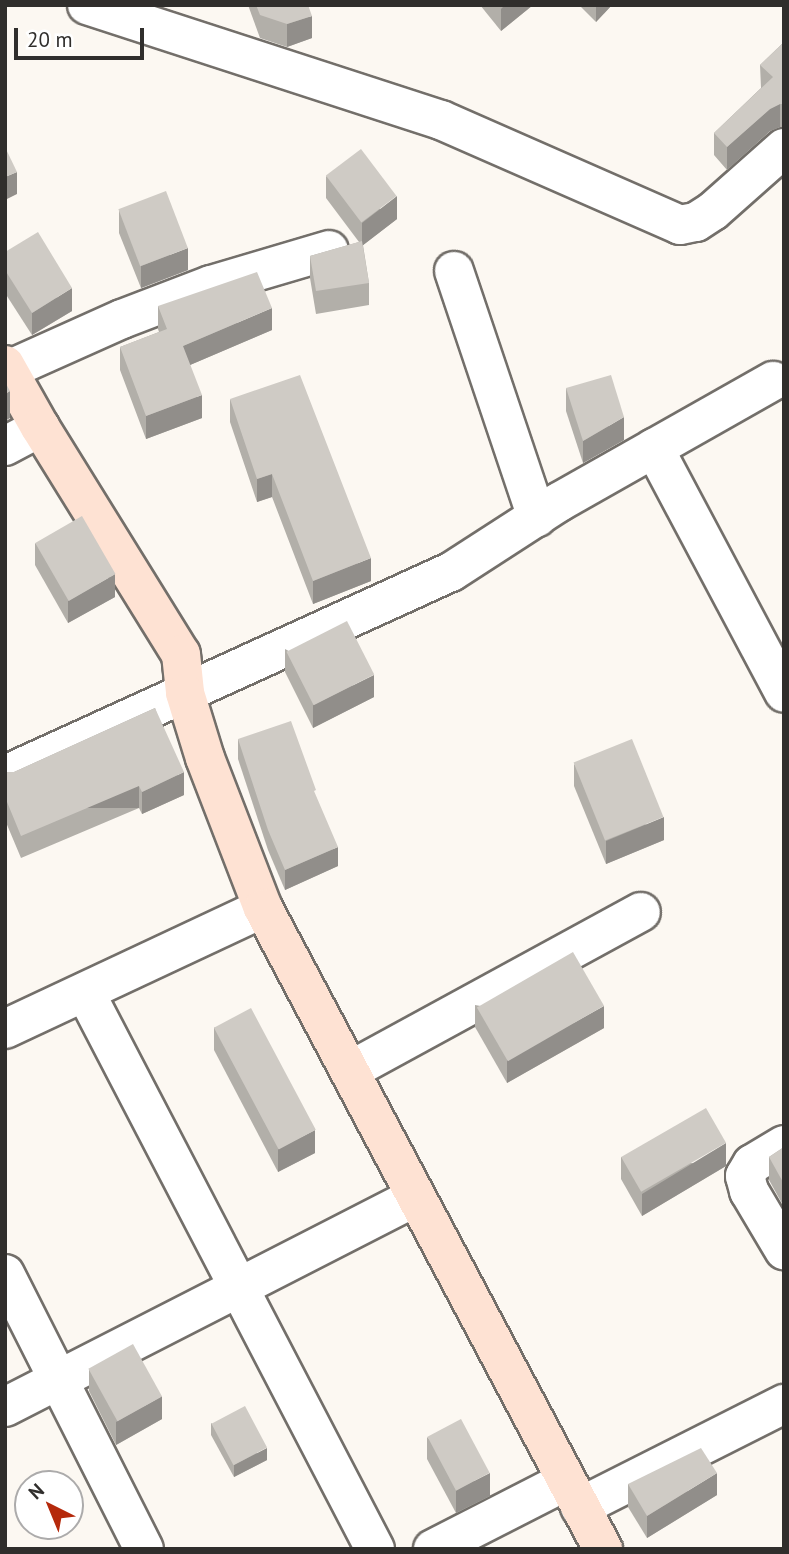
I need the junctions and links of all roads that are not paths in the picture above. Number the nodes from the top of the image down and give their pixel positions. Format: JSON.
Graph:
{"nodes":[{"id":1,"x":87,"y":5,"type":"edge"},
{"id":2,"x":784,"y":148,"type":"edge"},
{"id":3,"x":329,"y":250,"type":"edge"},
{"id":4,"x":454,"y":271,"type":"dead end"},
{"id":5,"x":6,"y":367,"type":"edge"},
{"id":6,"x":773,"y":381,"type":"dead end"},
{"id":7,"x":40,"y":427,"type":"junction"},
{"id":8,"x":5,"y":446,"type":"edge"},
{"id":9,"x":654,"y":449,"type":"junction"},
{"id":10,"x":537,"y":517,"type":"junction"},
{"id":11,"x":770,"y":637,"type":"edge"},
{"id":12,"x":185,"y":693,"type":"junction"},
{"id":13,"x":784,"y":693,"type":"edge"},
{"id":14,"x":5,"y":775,"type":"edge"},
{"id":15,"x":263,"y":908,"type":"junction"},
{"id":16,"x":641,"y":912,"type":"dead end"},
{"id":17,"x":85,"y":992,"type":"junction"},
{"id":18,"x":5,"y":1029,"type":"edge"},
{"id":19,"x":351,"y":1070,"type":"junction"},
{"id":20,"x":784,"y":1145,"type":"edge"},
{"id":21,"x":415,"y":1197,"type":"junction"},
{"id":22,"x":784,"y":1250,"type":"edge"},
{"id":23,"x":5,"y":1274,"type":"edge"},
{"id":24,"x":239,"y":1290,"type":"junction"},
{"id":25,"x":59,"y":1381,"type":"junction"},
{"id":26,"x":784,"y":1404,"type":"edge"},
{"id":27,"x":5,"y":1407,"type":"edge"},
{"id":28,"x":573,"y":1494,"type":"junction"},
{"id":29,"x":144,"y":1549,"type":"edge"},
{"id":30,"x":375,"y":1549,"type":"edge"},
{"id":31,"x":433,"y":1549,"type":"edge"},
{"id":32,"x":603,"y":1549,"type":"edge"}],
"edges":[{"from":1,"to":2,"type":"street"},
{"from":3,"to":5,"type":"street"},
{"from":4,"to":10,"type":"street"},
{"from":5,"to":7,"type":"street"},
{"from":6,"to":9,"type":"street"},
{"from":7,"to":8,"type":"street"},
{"from":7,"to":12,"type":"street"},
{"from":9,"to":10,"type":"street"},
{"from":9,"to":11,"type":"street"},
{"from":10,"to":12,"type":"street"},
{"from":11,"to":13,"type":"street"},
{"from":12,"to":14,"type":"street"},
{"from":12,"to":15,"type":"street"},
{"from":15,"to":17,"type":"street"},
{"from":15,"to":19,"type":"street"},
{"from":16,"to":19,"type":"street"},
{"from":17,"to":18,"type":"street"},
{"from":17,"to":24,"type":"street"},
{"from":19,"to":21,"type":"street"},
{"from":20,"to":22,"type":"street"},
{"from":21,"to":24,"type":"street"},
{"from":21,"to":28,"type":"street"},
{"from":23,"to":25,"type":"street"},
{"from":24,"to":25,"type":"street"},
{"from":24,"to":30,"type":"street"},
{"from":25,"to":27,"type":"street"},
{"from":25,"to":29,"type":"street"},
{"from":26,"to":28,"type":"street"},
{"from":28,"to":31,"type":"street"},
{"from":28,"to":32,"type":"street"}]}
